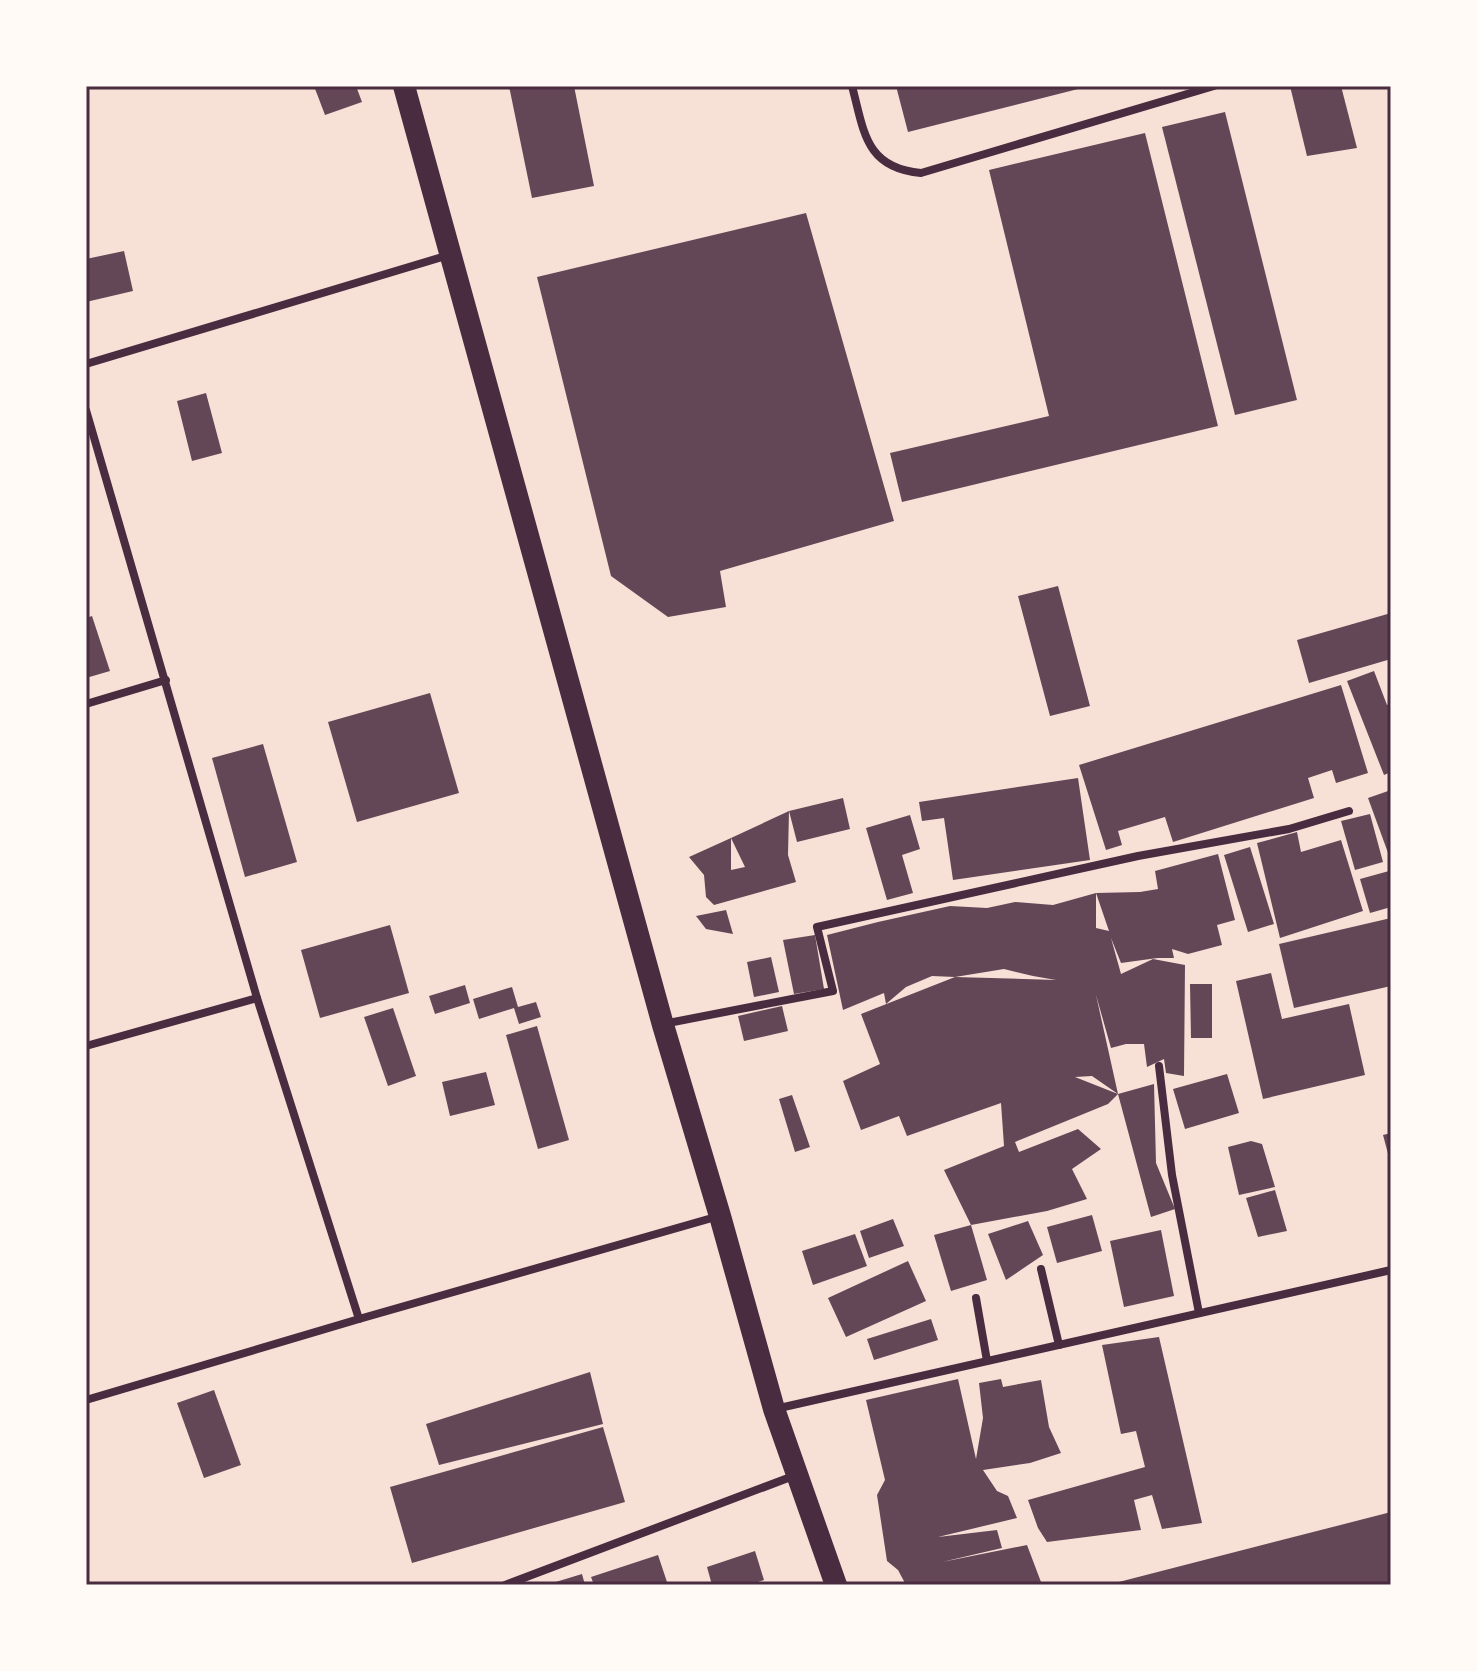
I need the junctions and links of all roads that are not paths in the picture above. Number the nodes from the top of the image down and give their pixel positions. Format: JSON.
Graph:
{"nodes":[{"id":1,"x":404,"y":86,"type":"edge"},
{"id":2,"x":852,"y":86,"type":"edge"},
{"id":3,"x":1214,"y":86,"type":"edge"},
{"id":4,"x":449,"y":255,"type":"junction"},
{"id":5,"x":86,"y":364,"type":"edge"},
{"id":6,"x":86,"y":410,"type":"edge"},
{"id":7,"x":166,"y":680,"type":"junction"},
{"id":8,"x":86,"y":704,"type":"edge"},
{"id":9,"x":1349,"y":811,"type":"dead end"},
{"id":10,"x":257,"y":998,"type":"junction"},
{"id":11,"x":663,"y":1025,"type":"junction"},
{"id":12,"x":86,"y":1046,"type":"edge"},
{"id":13,"x":1159,"y":1066,"type":"dead end"},
{"id":14,"x":720,"y":1216,"type":"junction"},
{"id":15,"x":1041,"y":1269,"type":"dead end"},
{"id":16,"x":1391,"y":1270,"type":"edge"},
{"id":17,"x":976,"y":1298,"type":"dead end"},
{"id":18,"x":1199,"y":1313,"type":"junction"},
{"id":19,"x":359,"y":1319,"type":"junction"},
{"id":20,"x":1059,"y":1345,"type":"junction"},
{"id":21,"x":987,"y":1361,"type":"junction"},
{"id":22,"x":86,"y":1400,"type":"edge"},
{"id":23,"x":774,"y":1409,"type":"junction"},
{"id":24,"x":797,"y":1475,"type":"junction"},
{"id":25,"x":505,"y":1585,"type":"edge"},
{"id":26,"x":836,"y":1585,"type":"edge"}],
"edges":[{"from":1,"to":4,"type":"highway"},
{"from":2,"to":3,"type":"street"},
{"from":4,"to":5,"type":"street"},
{"from":4,"to":11,"type":"highway"},
{"from":6,"to":7,"type":"street"},
{"from":7,"to":8,"type":"street"},
{"from":7,"to":10,"type":"street"},
{"from":9,"to":11,"type":"street"},
{"from":10,"to":12,"type":"street"},
{"from":10,"to":19,"type":"street"},
{"from":11,"to":14,"type":"highway"},
{"from":13,"to":18,"type":"street"},
{"from":14,"to":19,"type":"street"},
{"from":14,"to":23,"type":"highway"},
{"from":15,"to":20,"type":"street"},
{"from":16,"to":18,"type":"street"},
{"from":17,"to":21,"type":"street"},
{"from":18,"to":20,"type":"street"},
{"from":19,"to":22,"type":"street"},
{"from":20,"to":21,"type":"street"},
{"from":21,"to":23,"type":"street"},
{"from":23,"to":24,"type":"highway"},
{"from":24,"to":25,"type":"street"},
{"from":24,"to":26,"type":"highway"}]}
